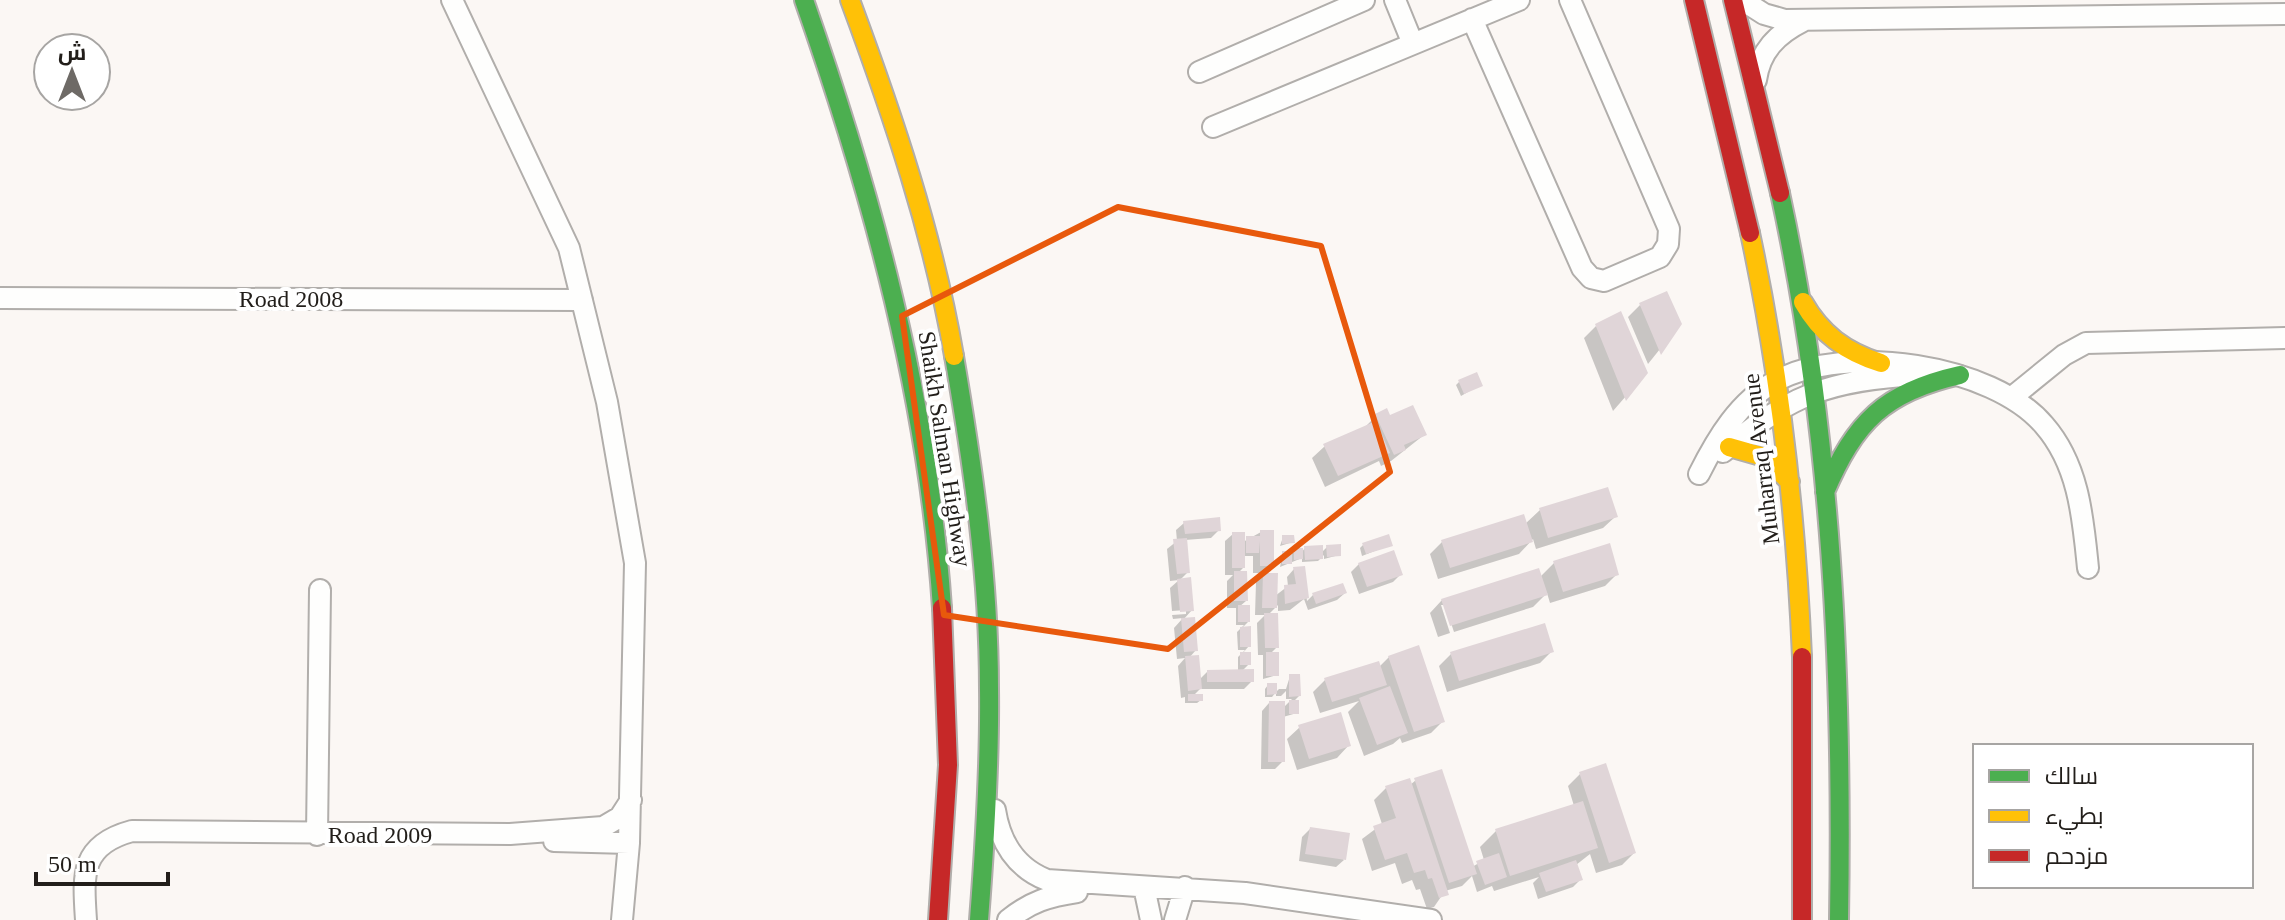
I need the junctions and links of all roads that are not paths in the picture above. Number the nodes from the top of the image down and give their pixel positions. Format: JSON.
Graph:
{"nodes":[{"id":1,"x":452,"y":0,"type":"edge"},
{"id":2,"x":804,"y":0,"type":"edge"},
{"id":3,"x":850,"y":0,"type":"edge"},
{"id":4,"x":1364,"y":0,"type":"edge"},
{"id":5,"x":1395,"y":0,"type":"edge"},
{"id":6,"x":1519,"y":0,"type":"edge"},
{"id":7,"x":1570,"y":0,"type":"edge"},
{"id":8,"x":1694,"y":0,"type":"edge"},
{"id":9,"x":1733,"y":0,"type":"edge"},
{"id":10,"x":1742,"y":0,"type":"edge"},
{"id":11,"x":2156,"y":8,"type":"edge"},
{"id":12,"x":2285,"y":14,"type":"edge"},
{"id":13,"x":1472,"y":19,"type":"junction"},
{"id":14,"x":1806,"y":19,"type":"junction"},
{"id":15,"x":1413,"y":44,"type":"junction"},
{"id":16,"x":1199,"y":72,"type":"dead end"},
{"id":17,"x":1755,"y":91,"type":"junction"},
{"id":18,"x":1213,"y":127,"type":"dead end"},
{"id":19,"x":1800,"y":297,"type":"junction"},
{"id":20,"x":0,"y":298,"type":"edge"},
{"id":21,"x":582,"y":300,"type":"junction"},
{"id":22,"x":2285,"y":338,"type":"edge"},
{"id":23,"x":1881,"y":363,"type":"junction"},
{"id":24,"x":1809,"y":370,"type":"junction"},
{"id":25,"x":1960,"y":375,"type":"junction"},
{"id":26,"x":1776,"y":381,"type":"junction"},
{"id":27,"x":1812,"y":393,"type":"junction"},
{"id":28,"x":2011,"y":398,"type":"junction"},
{"id":29,"x":1780,"y":406,"type":"junction"},
{"id":30,"x":1729,"y":447,"type":"junction"},
{"id":31,"x":1790,"y":482,"type":"junction"},
{"id":32,"x":1824,"y":494,"type":"junction"},
{"id":33,"x":2088,"y":568,"type":"dead end"},
{"id":34,"x":320,"y":590,"type":"dead end"},
{"id":35,"x":989,"y":766,"type":"junction"},
{"id":36,"x":631,"y":800,"type":"junction"},
{"id":37,"x":1805,"y":822,"type":"junction"},
{"id":38,"x":510,"y":834,"type":"junction"},
{"id":39,"x":317,"y":835,"type":"junction"},
{"id":40,"x":629,"y":843,"type":"junction"},
{"id":41,"x":1145,"y":890,"type":"junction"},
{"id":42,"x":1184,"y":891,"type":"junction"},
{"id":43,"x":86,"y":920,"type":"edge"},
{"id":44,"x":622,"y":920,"type":"edge"},
{"id":45,"x":938,"y":920,"type":"edge"},
{"id":46,"x":979,"y":920,"type":"edge"},
{"id":47,"x":1008,"y":920,"type":"edge"},
{"id":48,"x":1151,"y":920,"type":"edge"},
{"id":49,"x":1175,"y":920,"type":"edge"},
{"id":50,"x":1375,"y":920,"type":"edge"},
{"id":51,"x":1431,"y":920,"type":"edge"},
{"id":52,"x":1786,"y":920,"type":"edge"},
{"id":53,"x":1802,"y":920,"type":"edge"},
{"id":54,"x":1839,"y":920,"type":"edge"}],
"edges":[{"from":1,"to":21,"type":"street"},
{"from":2,"to":45,"type":"main road","name":"Shaikh Salman Highway"},
{"from":3,"to":35,"type":"main road","name":"Shaikh Salman Highway"},
{"from":4,"to":16,"type":"street"},
{"from":5,"to":15,"type":"street"},
{"from":6,"to":13,"type":"street"},
{"from":7,"to":13,"type":"street"},
{"from":8,"to":26,"type":"main road","name":"Muharraq Avenue"},
{"from":9,"to":17,"type":"main road"},
{"from":10,"to":14,"type":"street"},
{"from":11,"to":12,"type":"street"},
{"from":11,"to":14,"type":"street"},
{"from":13,"to":15,"type":"street"},
{"from":14,"to":17,"type":"street"},
{"from":15,"to":18,"type":"street"},
{"from":17,"to":19,"type":"main road"},
{"from":19,"to":23,"type":"main road"},
{"from":19,"to":24,"type":"main road"},
{"from":20,"to":21,"type":"street","name":"Road 2008"},
{"from":21,"to":36,"type":"street"},
{"from":22,"to":28,"type":"street"},
{"from":23,"to":24,"type":"street"},
{"from":23,"to":25,"type":"street"},
{"from":24,"to":26,"type":"street"},
{"from":24,"to":27,"type":"main road"},
{"from":25,"to":27,"type":"street"},
{"from":25,"to":28,"type":"street"},
{"from":25,"to":32,"type":"main road"},
{"from":26,"to":29,"type":"main road","name":"Muharraq Avenue"},
{"from":26,"to":30,"type":"street"},
{"from":27,"to":29,"type":"street"},
{"from":27,"to":32,"type":"main road"},
{"from":28,"to":33,"type":"street"},
{"from":29,"to":30,"type":"street"},
{"from":29,"to":31,"type":"main road","name":"Muharraq Avenue"},
{"from":30,"to":31,"type":"main road"},
{"from":31,"to":37,"type":"main road","name":"Muharraq Avenue"},
{"from":32,"to":54,"type":"main road"},
{"from":34,"to":39,"type":"street"},
{"from":35,"to":41,"type":"street"},
{"from":35,"to":46,"type":"main road","name":"Shaikh Salman Highway"},
{"from":36,"to":38,"type":"street","name":"Road 2009"},
{"from":36,"to":40,"type":"street"},
{"from":37,"to":52,"type":"street"},
{"from":37,"to":53,"type":"main road","name":"Muharraq Avenue"},
{"from":38,"to":39,"type":"street","name":"Road 2009"},
{"from":38,"to":40,"type":"street","name":"Road 2009"},
{"from":39,"to":43,"type":"street","name":"Road 2009"},
{"from":40,"to":44,"type":"street"},
{"from":41,"to":42,"type":"street"},
{"from":41,"to":47,"type":"street"},
{"from":41,"to":48,"type":"street"},
{"from":42,"to":49,"type":"street"},
{"from":42,"to":50,"type":"street"},
{"from":42,"to":51,"type":"street"}]}
